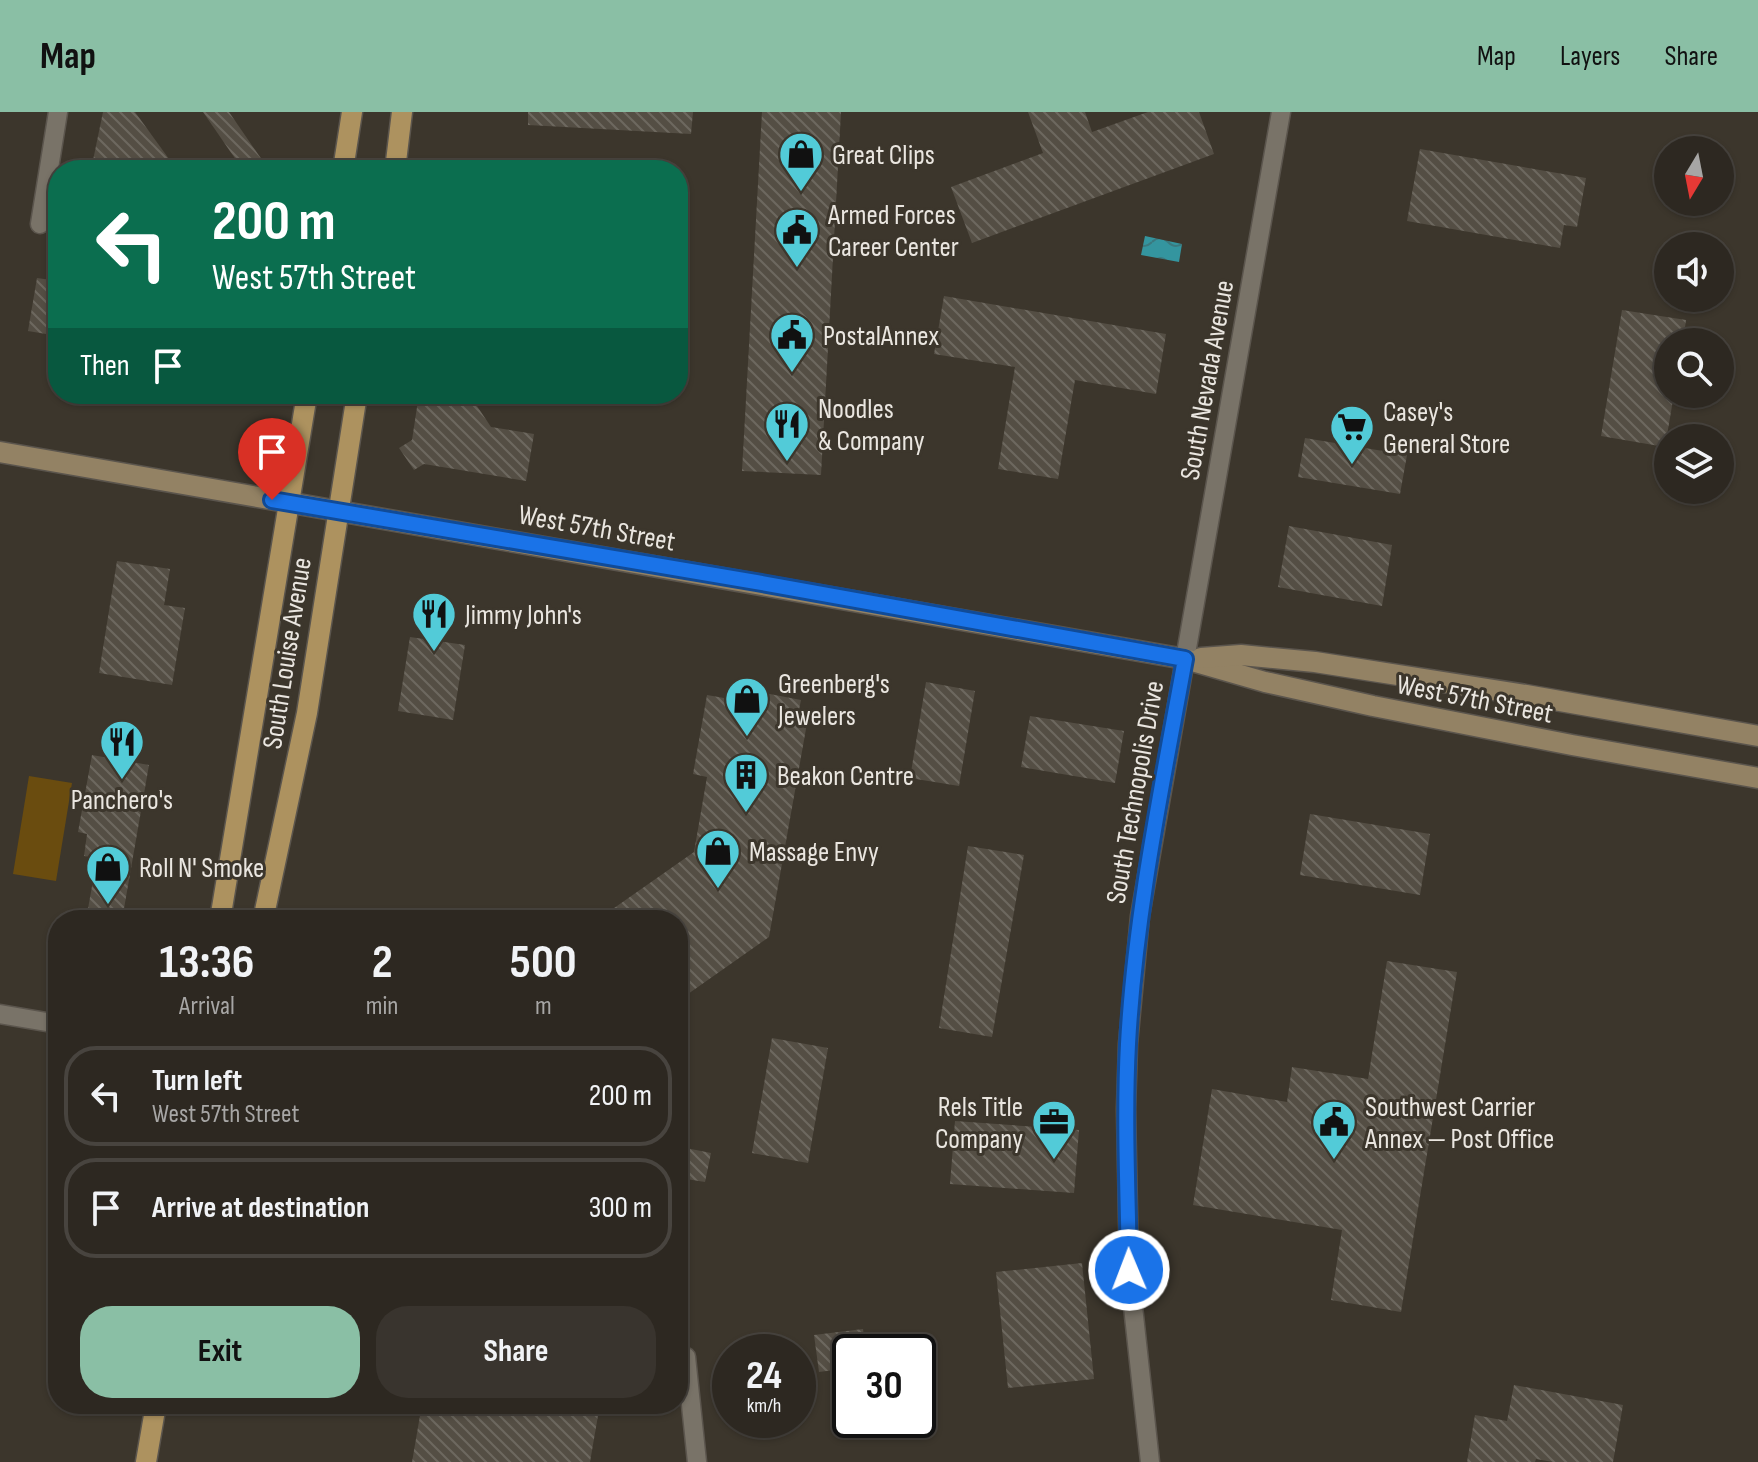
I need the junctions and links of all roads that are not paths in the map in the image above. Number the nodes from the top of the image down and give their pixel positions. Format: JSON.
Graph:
{"nodes":[{"id":1,"x":58,"y":112,"type":"edge"},
{"id":2,"x":352,"y":112,"type":"edge"},
{"id":3,"x":402,"y":112,"type":"edge"},
{"id":4,"x":1281,"y":112,"type":"edge"},
{"id":5,"x":50,"y":160,"type":"edge"},
{"id":6,"x":345,"y":160,"type":"edge"},
{"id":7,"x":396,"y":160,"type":"edge"},
{"id":8,"x":48,"y":174,"type":"edge"},
{"id":9,"x":40,"y":224,"type":"dead end"},
{"id":10,"x":305,"y":404,"type":"edge"},
{"id":11,"x":355,"y":404,"type":"edge"},
{"id":12,"x":0,"y":452,"type":"edge"},
{"id":13,"x":289,"y":503,"type":"junction"},
{"id":14,"x":338,"y":510,"type":"junction"},
{"id":15,"x":1185,"y":659,"type":"junction"},
{"id":16,"x":1758,"y":736,"type":"edge"},
{"id":17,"x":1758,"y":778,"type":"edge"},
{"id":18,"x":222,"y":910,"type":"edge"},
{"id":19,"x":266,"y":910,"type":"edge"},
{"id":20,"x":0,"y":1014,"type":"edge"},
{"id":21,"x":48,"y":1022,"type":"edge"},
{"id":22,"x":688,"y":1376,"type":"edge"},
{"id":23,"x":154,"y":1414,"type":"edge"},
{"id":24,"x":146,"y":1462,"type":"edge"},
{"id":25,"x":697,"y":1462,"type":"edge"},
{"id":26,"x":1150,"y":1462,"type":"edge"}],
"edges":[{"from":1,"to":5,"type":"street"},
{"from":2,"to":6,"type":"main road"},
{"from":3,"to":7,"type":"main road"},
{"from":4,"to":15,"type":"street","name":"South Nevada Avenue"},
{"from":8,"to":9,"type":"street"},
{"from":10,"to":13,"type":"main road","name":"South Louise Avenue"},
{"from":11,"to":14,"type":"main road","name":"South Louise Avenue"},
{"from":12,"to":13,"type":"main road","name":"West 57th Street"},
{"from":13,"to":14,"type":"main road","name":"West 57th Street"},
{"from":13,"to":18,"type":"main road","name":"South Louise Avenue"},
{"from":14,"to":15,"type":"main road","name":"West 57th Street"},
{"from":14,"to":19,"type":"main road","name":"South Louise Avenue"},
{"from":15,"to":16,"type":"main road","name":"West 57th Street"},
{"from":15,"to":17,"type":"main road","name":"West 57th Street"},
{"from":15,"to":26,"type":"street","name":"South Technopolis Drive"},
{"from":20,"to":21,"type":"street"},
{"from":22,"to":25,"type":"street"},
{"from":23,"to":24,"type":"main road"}]}
